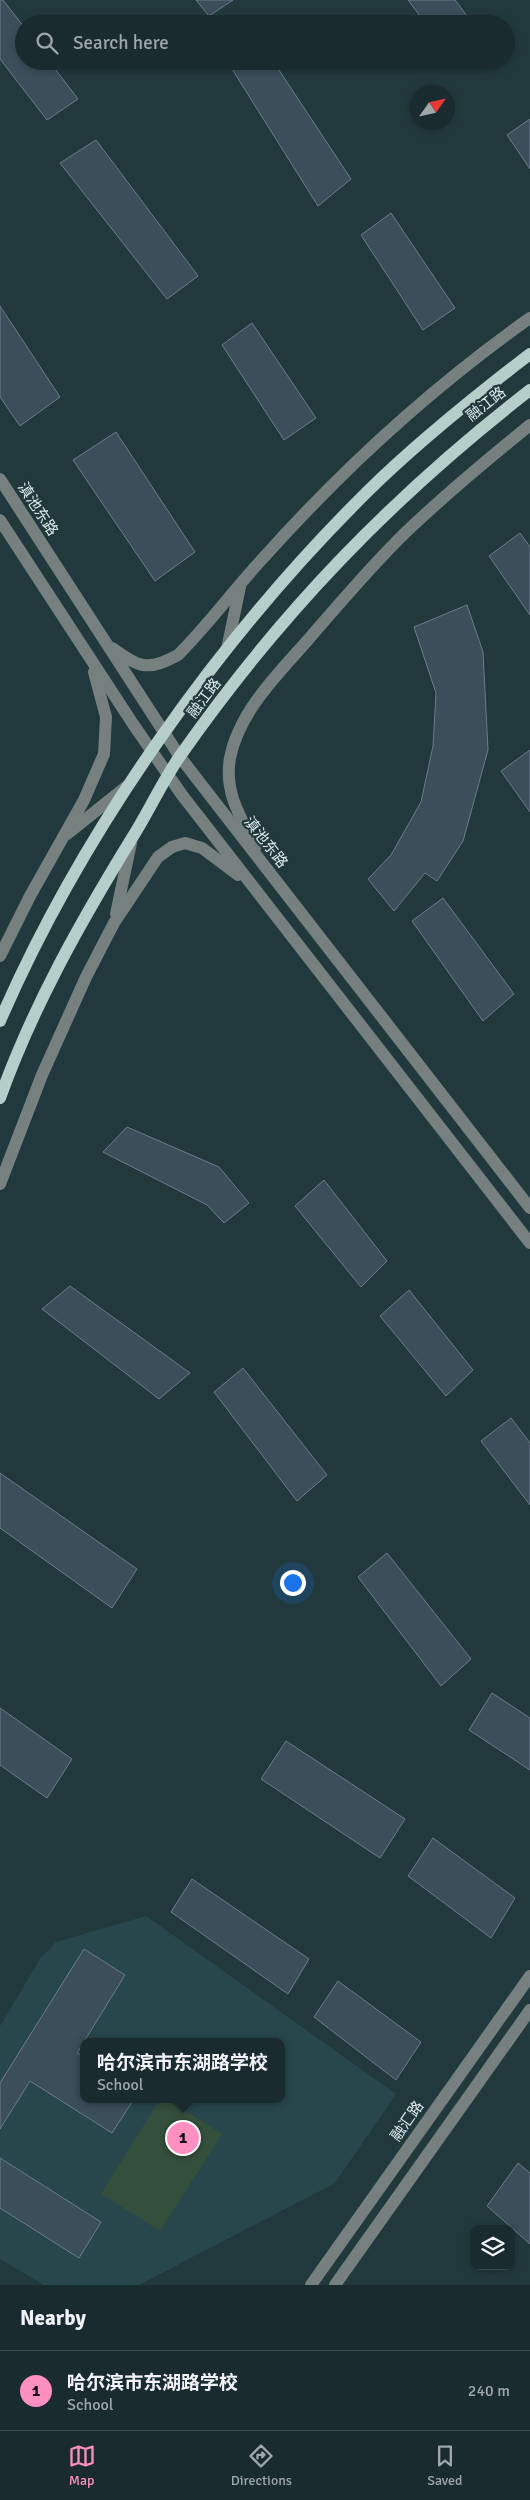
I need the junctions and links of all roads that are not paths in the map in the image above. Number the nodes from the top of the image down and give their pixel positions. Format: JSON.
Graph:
{"nodes":[{"id":1,"x":530,"y":318,"type":"edge"},
{"id":2,"x":530,"y":354,"type":"edge"},
{"id":3,"x":530,"y":390,"type":"edge"},
{"id":4,"x":530,"y":425,"type":"edge"},
{"id":5,"x":0,"y":479,"type":"edge"},
{"id":6,"x":0,"y":520,"type":"edge"},
{"id":7,"x":240,"y":584,"type":"junction"},
{"id":8,"x":106,"y":644,"type":"junction"},
{"id":9,"x":228,"y":649,"type":"junction"},
{"id":10,"x":87,"y":654,"type":"junction"},
{"id":11,"x":164,"y":735,"type":"junction"},
{"id":12,"x":153,"y":752,"type":"junction"},
{"id":13,"x":180,"y":757,"type":"junction"},
{"id":14,"x":168,"y":775,"type":"junction"},
{"id":15,"x":134,"y":781,"type":"junction"},
{"id":16,"x":62,"y":838,"type":"junction"},
{"id":17,"x":131,"y":840,"type":"junction"},
{"id":18,"x":277,"y":883,"type":"junction"},
{"id":19,"x":252,"y":885,"type":"junction"},
{"id":20,"x":114,"y":923,"type":"junction"},
{"id":21,"x":0,"y":956,"type":"edge"},
{"id":22,"x":0,"y":1021,"type":"edge"},
{"id":23,"x":0,"y":1098,"type":"edge"},
{"id":24,"x":0,"y":1184,"type":"edge"},
{"id":25,"x":530,"y":1208,"type":"edge"},
{"id":26,"x":530,"y":1243,"type":"edge"},
{"id":27,"x":530,"y":1976,"type":"edge"},
{"id":28,"x":530,"y":2010,"type":"edge"},
{"id":29,"x":311,"y":2285,"type":"edge"},
{"id":30,"x":336,"y":2285,"type":"edge"}],
"edges":[{"from":1,"to":7,"type":"street"},
{"from":2,"to":9,"type":"main road","name":"融江路"},
{"from":3,"to":13,"type":"main road","name":"融江路"},
{"from":4,"to":18,"type":"street"},
{"from":5,"to":8,"type":"street","name":"滇池东路"},
{"from":6,"to":10,"type":"street"},
{"from":7,"to":8,"type":"street"},
{"from":7,"to":9,"type":"street"},
{"from":8,"to":11,"type":"street","name":"滇池东路"},
{"from":9,"to":11,"type":"main road","name":"融江路"},
{"from":10,"to":12,"type":"street"},
{"from":10,"to":16,"type":"street"},
{"from":11,"to":12,"type":"main road","name":"融江路"},
{"from":11,"to":13,"type":"street","name":"滇池东路"},
{"from":12,"to":14,"type":"street"},
{"from":12,"to":15,"type":"main road","name":"融江路"},
{"from":13,"to":14,"type":"main road","name":"融江路"},
{"from":13,"to":18,"type":"street","name":"滇池东路"},
{"from":14,"to":17,"type":"main road","name":"融江路"},
{"from":14,"to":19,"type":"street"},
{"from":15,"to":16,"type":"street"},
{"from":15,"to":22,"type":"main road","name":"融江路"},
{"from":16,"to":21,"type":"street"},
{"from":17,"to":20,"type":"street"},
{"from":17,"to":23,"type":"main road","name":"融江路"},
{"from":18,"to":25,"type":"street","name":"滇池东路"},
{"from":19,"to":20,"type":"street"},
{"from":19,"to":26,"type":"street"},
{"from":20,"to":24,"type":"street"},
{"from":27,"to":29,"type":"street","name":"融汇路"},
{"from":28,"to":30,"type":"street"}]}
